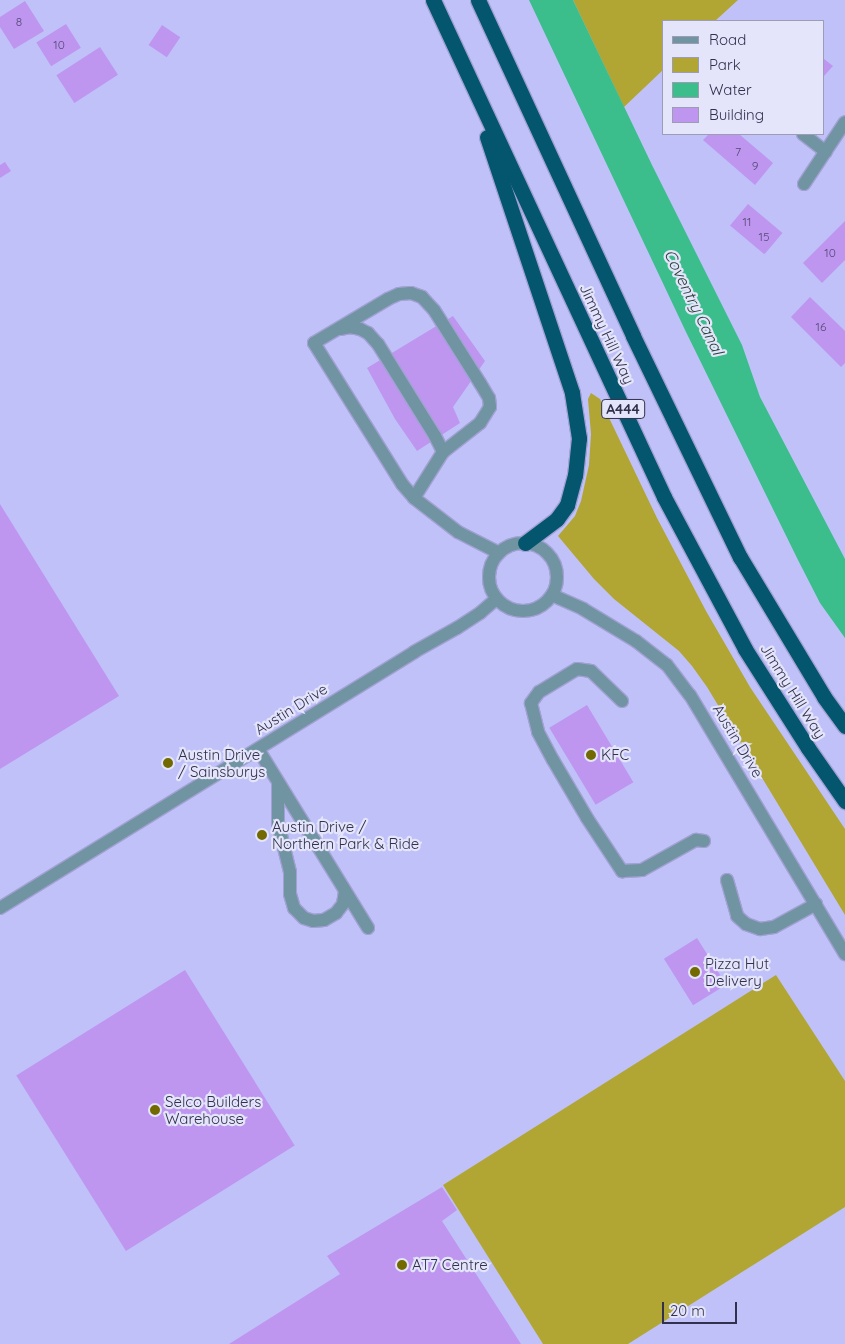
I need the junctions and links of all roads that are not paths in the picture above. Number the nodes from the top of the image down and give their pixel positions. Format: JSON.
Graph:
{"nodes":[{"id":1,"x":433,"y":0,"type":"edge"},
{"id":2,"x":478,"y":0,"type":"edge"},
{"id":3,"x":463,"y":65,"type":"junction"},
{"id":4,"x":845,"y":122,"type":"edge"},
{"id":5,"x":804,"y":135,"type":"edge"},
{"id":6,"x":826,"y":152,"type":"junction"},
{"id":7,"x":804,"y":184,"type":"dead end"},
{"id":8,"x":337,"y":329,"type":"junction"},
{"id":9,"x":443,"y":452,"type":"junction"},
{"id":10,"x":414,"y":498,"type":"junction"},
{"id":11,"x":525,"y":543,"type":"junction"},
{"id":12,"x":499,"y":553,"type":"junction"},
{"id":13,"x":552,"y":595,"type":"junction"},
{"id":14,"x":496,"y":599,"type":"junction"},
{"id":15,"x":622,"y":701,"type":"dead end"},
{"id":16,"x":845,"y":726,"type":"edge"},
{"id":17,"x":258,"y":749,"type":"junction"},
{"id":18,"x":278,"y":784,"type":"junction"},
{"id":19,"x":845,"y":801,"type":"edge"},
{"id":20,"x":704,"y":841,"type":"dead end"},
{"id":21,"x":727,"y":880,"type":"dead end"},
{"id":22,"x":345,"y":891,"type":"junction"},
{"id":23,"x":816,"y":904,"type":"junction"},
{"id":24,"x":0,"y":908,"type":"edge"},
{"id":25,"x":368,"y":928,"type":"dead end"},
{"id":26,"x":845,"y":954,"type":"edge"}],
"edges":[{"from":1,"to":3,"type":"highway","name":"Jimmy Hill Way","number":"A444"},
{"from":2,"to":16,"type":"highway","name":"Jimmy Hill Way","number":"A444"},
{"from":3,"to":11,"type":"highway"},
{"from":3,"to":19,"type":"highway","name":"Jimmy Hill Way","number":"A444"},
{"from":4,"to":6,"type":"street"},
{"from":5,"to":6,"type":"street"},
{"from":6,"to":7,"type":"street"},
{"from":8,"to":9,"type":"street"},
{"from":8,"to":9,"type":"street"},
{"from":8,"to":10,"type":"street"},
{"from":9,"to":10,"type":"street"},
{"from":10,"to":12,"type":"street"},
{"from":11,"to":12,"type":"street"},
{"from":11,"to":13,"type":"street"},
{"from":12,"to":14,"type":"street"},
{"from":13,"to":14,"type":"street"},
{"from":13,"to":23,"type":"street","name":"Austin Drive"},
{"from":14,"to":17,"type":"street","name":"Austin Drive"},
{"from":15,"to":20,"type":"street"},
{"from":17,"to":18,"type":"street"},
{"from":17,"to":24,"type":"street","name":"Austin Drive"},
{"from":18,"to":22,"type":"street"},
{"from":18,"to":22,"type":"street"},
{"from":21,"to":23,"type":"street"},
{"from":22,"to":25,"type":"street"},
{"from":23,"to":26,"type":"street","name":"Austin Drive"}]}
